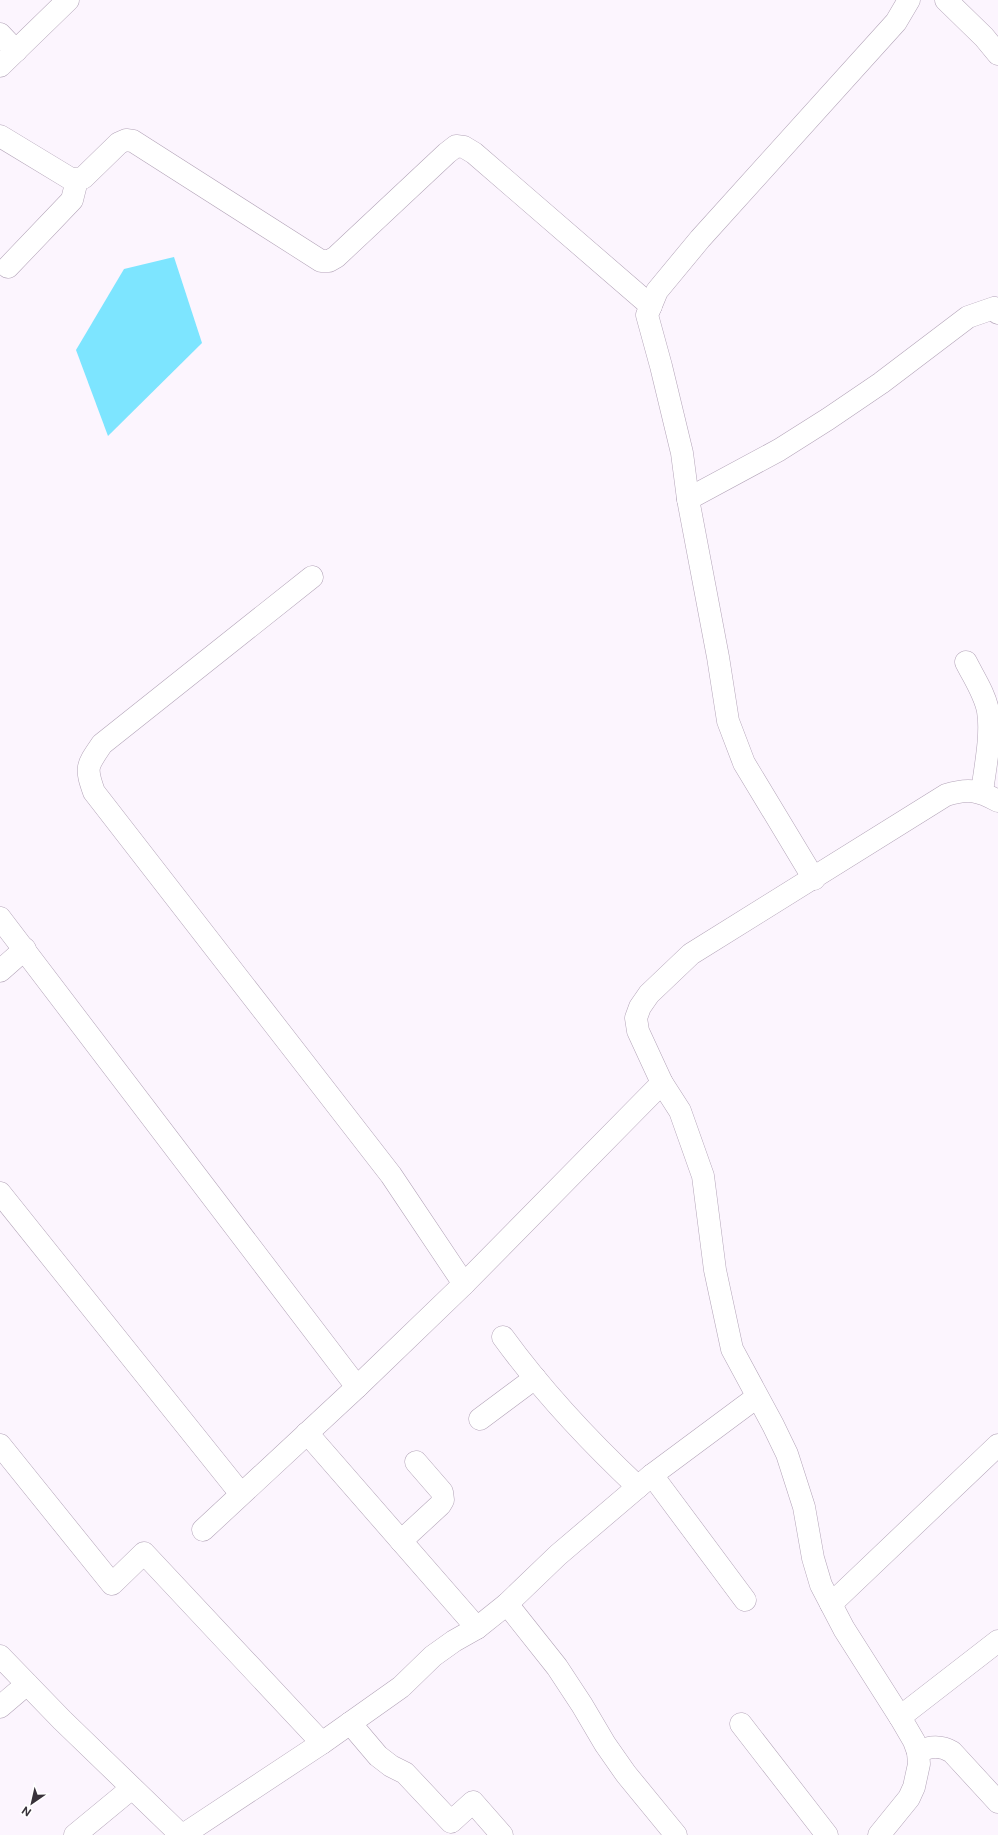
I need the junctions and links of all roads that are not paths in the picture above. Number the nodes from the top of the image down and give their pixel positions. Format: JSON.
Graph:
{"nodes":[{"id":1,"x":68,"y":0,"type":"edge"},
{"id":2,"x":909,"y":0,"type":"edge"},
{"id":3,"x":946,"y":0,"type":"edge"},
{"id":4,"x":0,"y":34,"type":"edge"},
{"id":5,"x":16,"y":51,"type":"junction"},
{"id":6,"x":998,"y":54,"type":"edge"},
{"id":7,"x":0,"y":66,"type":"edge"},
{"id":8,"x":0,"y":136,"type":"edge"},
{"id":9,"x":78,"y":180,"type":"junction"},
{"id":10,"x":8,"y":267,"type":"dead end"},
{"id":11,"x":651,"y":306,"type":"junction"},
{"id":12,"x":998,"y":313,"type":"edge"},
{"id":13,"x":688,"y":499,"type":"junction"},
{"id":14,"x":312,"y":577,"type":"dead end"},
{"id":15,"x":966,"y":662,"type":"dead end"},
{"id":16,"x":990,"y":797,"type":"edge"},
{"id":17,"x":814,"y":879,"type":"junction"},
{"id":18,"x":0,"y":918,"type":"edge"},
{"id":19,"x":25,"y":949,"type":"junction"},
{"id":20,"x":0,"y":971,"type":"edge"},
{"id":21,"x":662,"y":1083,"type":"junction"},
{"id":22,"x":0,"y":1193,"type":"edge"},
{"id":23,"x":464,"y":1284,"type":"junction"},
{"id":24,"x":503,"y":1337,"type":"dead end"},
{"id":25,"x":535,"y":1378,"type":"junction"},
{"id":26,"x":357,"y":1386,"type":"junction"},
{"id":27,"x":757,"y":1398,"type":"junction"},
{"id":28,"x":480,"y":1419,"type":"dead end"},
{"id":29,"x":307,"y":1433,"type":"junction"},
{"id":30,"x":998,"y":1445,"type":"edge"},
{"id":31,"x":0,"y":1446,"type":"edge"},
{"id":32,"x":416,"y":1462,"type":"dead end"},
{"id":33,"x":645,"y":1481,"type":"junction"},
{"id":34,"x":241,"y":1494,"type":"junction"},
{"id":35,"x":203,"y":1530,"type":"dead end"},
{"id":36,"x":401,"y":1541,"type":"junction"},
{"id":37,"x":745,"y":1600,"type":"dead end"},
{"id":38,"x":507,"y":1604,"type":"junction"},
{"id":39,"x":830,"y":1604,"type":"junction"},
{"id":40,"x":478,"y":1628,"type":"junction"},
{"id":41,"x":998,"y":1641,"type":"edge"},
{"id":42,"x":0,"y":1656,"type":"edge"},
{"id":43,"x":27,"y":1684,"type":"junction"},
{"id":44,"x":0,"y":1707,"type":"edge"},
{"id":45,"x":900,"y":1717,"type":"junction"},
{"id":46,"x":350,"y":1723,"type":"junction"},
{"id":47,"x":741,"y":1724,"type":"dead end"},
{"id":48,"x":322,"y":1743,"type":"junction"},
{"id":49,"x":918,"y":1752,"type":"junction"},
{"id":50,"x":132,"y":1788,"type":"junction"},
{"id":51,"x":998,"y":1802,"type":"edge"},
{"id":52,"x":75,"y":1835,"type":"edge"},
{"id":53,"x":182,"y":1835,"type":"edge"},
{"id":54,"x":502,"y":1835,"type":"edge"},
{"id":55,"x":676,"y":1835,"type":"edge"},
{"id":56,"x":827,"y":1835,"type":"edge"},
{"id":57,"x":879,"y":1835,"type":"edge"}],
"edges":[{"from":1,"to":5,"type":"street"},
{"from":2,"to":11,"type":"street"},
{"from":3,"to":6,"type":"street"},
{"from":4,"to":5,"type":"street"},
{"from":5,"to":7,"type":"street"},
{"from":8,"to":9,"type":"street"},
{"from":9,"to":10,"type":"street"},
{"from":9,"to":11,"type":"street"},
{"from":11,"to":13,"type":"street"},
{"from":12,"to":13,"type":"street"},
{"from":13,"to":17,"type":"street"},
{"from":14,"to":23,"type":"street"},
{"from":15,"to":16,"type":"street"},
{"from":16,"to":17,"type":"street"},
{"from":17,"to":21,"type":"street"},
{"from":18,"to":19,"type":"street"},
{"from":19,"to":20,"type":"street"},
{"from":19,"to":26,"type":"street"},
{"from":21,"to":23,"type":"street"},
{"from":21,"to":27,"type":"street"},
{"from":22,"to":34,"type":"street"},
{"from":23,"to":26,"type":"street"},
{"from":24,"to":25,"type":"street"},
{"from":25,"to":28,"type":"street"},
{"from":25,"to":33,"type":"street"},
{"from":26,"to":29,"type":"street"},
{"from":27,"to":33,"type":"street"},
{"from":27,"to":39,"type":"street"},
{"from":29,"to":34,"type":"street"},
{"from":29,"to":36,"type":"street"},
{"from":30,"to":39,"type":"street"},
{"from":31,"to":48,"type":"street"},
{"from":32,"to":36,"type":"street"},
{"from":33,"to":37,"type":"street"},
{"from":33,"to":38,"type":"street"},
{"from":34,"to":35,"type":"street"},
{"from":36,"to":40,"type":"street"},
{"from":38,"to":40,"type":"street"},
{"from":38,"to":55,"type":"street"},
{"from":39,"to":45,"type":"street"},
{"from":40,"to":46,"type":"street"},
{"from":41,"to":45,"type":"street"},
{"from":42,"to":43,"type":"street"},
{"from":43,"to":44,"type":"street"},
{"from":43,"to":50,"type":"street"},
{"from":45,"to":49,"type":"street"},
{"from":46,"to":48,"type":"street"},
{"from":46,"to":54,"type":"street"},
{"from":47,"to":56,"type":"street"},
{"from":48,"to":53,"type":"street"},
{"from":49,"to":51,"type":"street"},
{"from":49,"to":57,"type":"street"},
{"from":50,"to":52,"type":"street"},
{"from":50,"to":53,"type":"street"}]}
